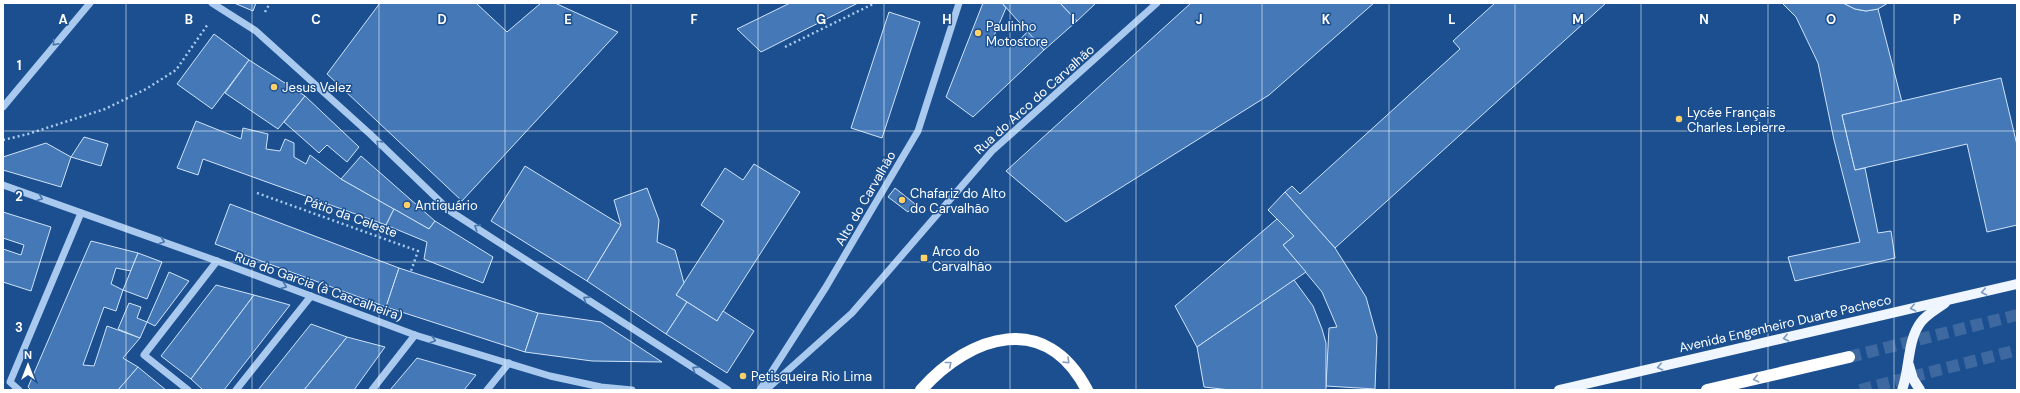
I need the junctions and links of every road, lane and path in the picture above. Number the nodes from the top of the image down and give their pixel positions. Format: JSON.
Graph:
{"nodes":[{"id":1,"x":90,"y":3,"type":"edge"},
{"id":2,"x":212,"y":3,"type":"edge"},
{"id":3,"x":875,"y":3,"type":"edge"},
{"id":4,"x":959,"y":3,"type":"edge"},
{"id":5,"x":1157,"y":3,"type":"edge"},
{"id":6,"x":220,"y":7,"type":"junction"},
{"id":7,"x":785,"y":47,"type":"dead end"},
{"id":8,"x":3,"y":107,"type":"edge"},
{"id":9,"x":3,"y":140,"type":"edge"},
{"id":10,"x":3,"y":185,"type":"edge"},
{"id":11,"x":257,"y":193,"type":"dead end"},
{"id":12,"x":81,"y":213,"type":"junction"},
{"id":13,"x":217,"y":261,"type":"junction"},
{"id":14,"x":411,"y":271,"type":"dead end"},
{"id":15,"x":2017,"y":284,"type":"edge"},
{"id":16,"x":311,"y":296,"type":"junction"},
{"id":17,"x":1951,"y":300,"type":"junction"},
{"id":18,"x":415,"y":335,"type":"junction"},
{"id":19,"x":1849,"y":357,"type":"tunnel mouth"},
{"id":20,"x":509,"y":363,"type":"junction"},
{"id":21,"x":1909,"y":365,"type":"junction"},
{"id":22,"x":19,"y":390,"type":"edge"},
{"id":23,"x":188,"y":390,"type":"edge"},
{"id":24,"x":236,"y":390,"type":"edge"},
{"id":25,"x":372,"y":390,"type":"edge"},
{"id":26,"x":487,"y":390,"type":"edge"},
{"id":27,"x":632,"y":390,"type":"edge"},
{"id":28,"x":728,"y":390,"type":"edge"},
{"id":29,"x":760,"y":390,"type":"edge"},
{"id":30,"x":766,"y":390,"type":"edge"},
{"id":31,"x":921,"y":390,"type":"edge"},
{"id":32,"x":1087,"y":390,"type":"edge"},
{"id":33,"x":1560,"y":390,"type":"edge"},
{"id":34,"x":1707,"y":390,"type":"edge"},
{"id":35,"x":1902,"y":390,"type":"edge"},
{"id":36,"x":1920,"y":390,"type":"edge"}],
"edges":[{"from":1,"to":8,"type":"street","one_way":true},
{"from":2,"to":6,"type":"street"},
{"from":3,"to":7,"type":"path"},
{"from":4,"to":29,"type":"street","name":"Alto do Carvalhão"},
{"from":5,"to":30,"type":"street","name":"Rua do Arco do Carvalhão"},
{"from":6,"to":9,"type":"path"},
{"from":28,"to":6,"type":"street","one_way":true},
{"from":10,"to":12,"type":"street","name":"Rua do Garcia (à Cascalheira)","one_way":true},
{"from":11,"to":14,"type":"path","name":"Pátio da Celeste"},
{"from":12,"to":13,"type":"street","name":"Rua do Garcia (à Cascalheira)","one_way":true},
{"from":12,"to":22,"type":"street"},
{"from":13,"to":16,"type":"street","name":"Rua do Garcia (à Cascalheira)","one_way":true},
{"from":13,"to":23,"type":"street"},
{"from":15,"to":17,"type":"main road","name":"Avenida Engenheiro Duarte Pacheco","one_way":true},
{"from":16,"to":18,"type":"street","name":"Rua do Garcia (à Cascalheira)"},
{"from":16,"to":24,"type":"street"},
{"from":17,"to":21,"type":"main road"},
{"from":17,"to":33,"type":"main road","name":"Avenida Engenheiro Duarte Pacheco","one_way":true},
{"from":18,"to":20,"type":"street","name":"Rua do Garcia (à Cascalheira)","one_way":true},
{"from":18,"to":25,"type":"street"},
{"from":19,"to":34,"type":"highway","one_way":true},
{"from":20,"to":26,"type":"street"},
{"from":20,"to":27,"type":"street","name":"Rua do Garcia (à Cascalheira)"},
{"from":21,"to":35,"type":"main road"},
{"from":21,"to":36,"type":"main road"},
{"from":31,"to":32,"type":"highway","one_way":true}]}
